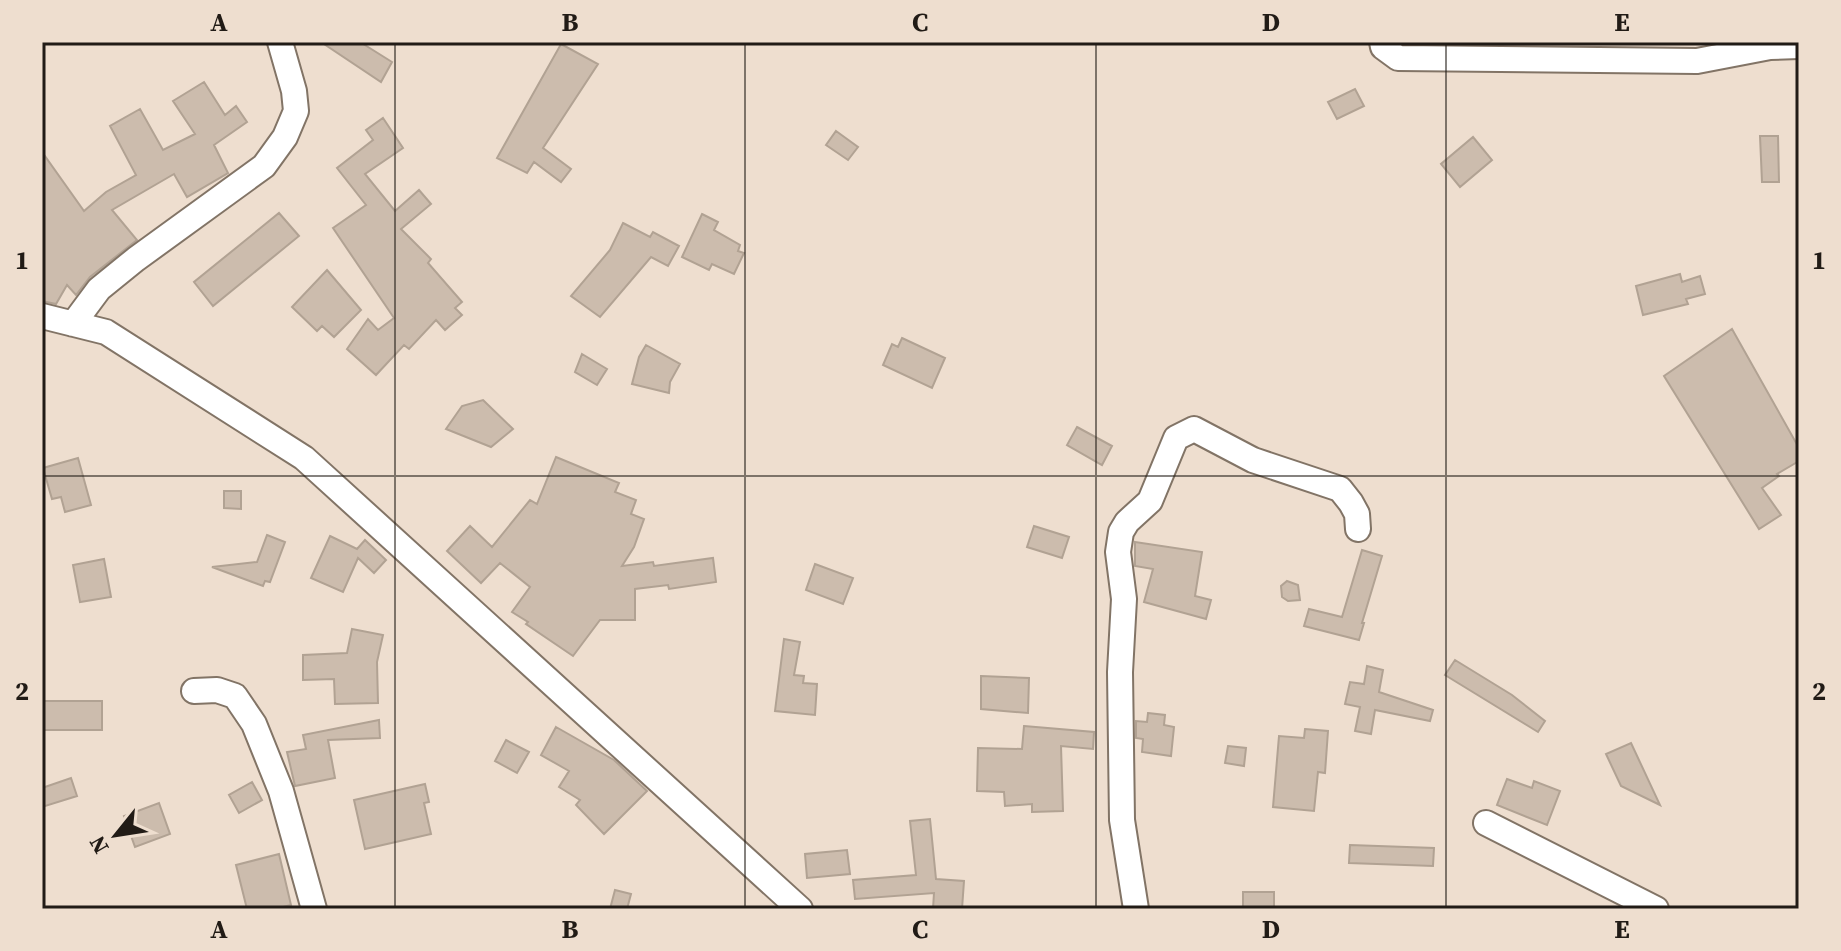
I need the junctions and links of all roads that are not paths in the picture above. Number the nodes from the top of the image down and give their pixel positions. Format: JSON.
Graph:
{"nodes":[{"id":1,"x":280,"y":42,"type":"edge"},
{"id":2,"x":1382,"y":42,"type":"edge"},
{"id":3,"x":1799,"y":46,"type":"edge"},
{"id":4,"x":42,"y":316,"type":"edge"},
{"id":5,"x":73,"y":324,"type":"junction"},
{"id":6,"x":1358,"y":529,"type":"dead end"},
{"id":7,"x":194,"y":691,"type":"dead end"},
{"id":8,"x":1486,"y":823,"type":"dead end"},
{"id":9,"x":314,"y":909,"type":"edge"},
{"id":10,"x":800,"y":909,"type":"edge"},
{"id":11,"x":1136,"y":909,"type":"edge"},
{"id":12,"x":1656,"y":909,"type":"edge"}],
"edges":[{"from":1,"to":5,"type":"street"},
{"from":2,"to":3,"type":"street"},
{"from":4,"to":5,"type":"street"},
{"from":5,"to":10,"type":"street"},
{"from":6,"to":11,"type":"street"},
{"from":7,"to":9,"type":"street"},
{"from":8,"to":12,"type":"street"}]}
